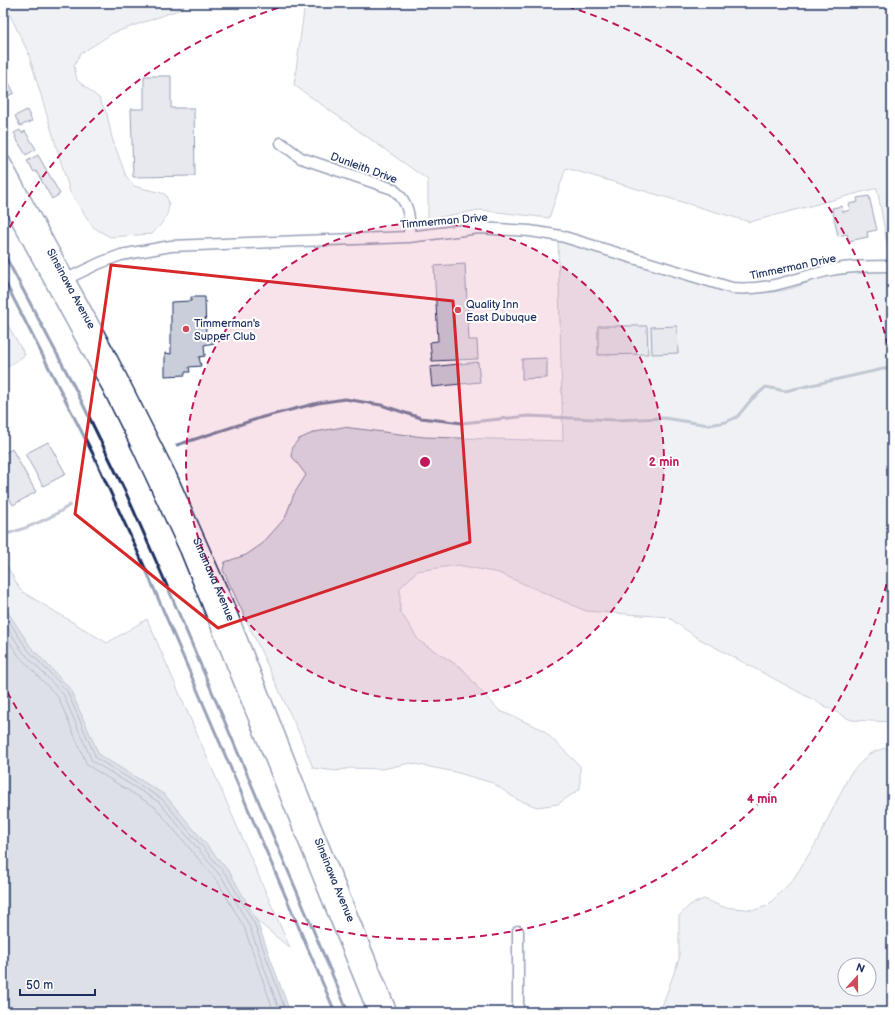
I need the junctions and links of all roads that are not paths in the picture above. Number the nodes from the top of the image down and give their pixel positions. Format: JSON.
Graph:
{"nodes":[{"id":1,"x":281,"y":143,"type":"dead end"},
{"id":2,"x":3,"y":163,"type":"edge"},
{"id":3,"x":3,"y":190,"type":"edge"},
{"id":4,"x":409,"y":237,"type":"junction"},
{"id":5,"x":892,"y":266,"type":"edge"},
{"id":6,"x":61,"y":282,"type":"junction"},
{"id":7,"x":518,"y":931,"type":"dead end"},
{"id":8,"x":376,"y":1012,"type":"edge"},
{"id":9,"x":389,"y":1012,"type":"edge"},
{"id":10,"x":518,"y":1012,"type":"edge"}],
"edges":[{"from":1,"to":4,"type":"street","name":"Dunleith Drive"},
{"from":2,"to":6,"type":"highway","name":"Sinsinawa Avenue"},
{"from":3,"to":6,"type":"highway","name":"Sinsinawa Avenue"},
{"from":4,"to":5,"type":"street","name":"Timmerman Drive"},
{"from":4,"to":6,"type":"street","name":"Timmerman Drive"},
{"from":6,"to":8,"type":"highway","name":"Sinsinawa Avenue"},
{"from":6,"to":9,"type":"highway","name":"Sinsinawa Avenue"},
{"from":7,"to":10,"type":"street"}]}
